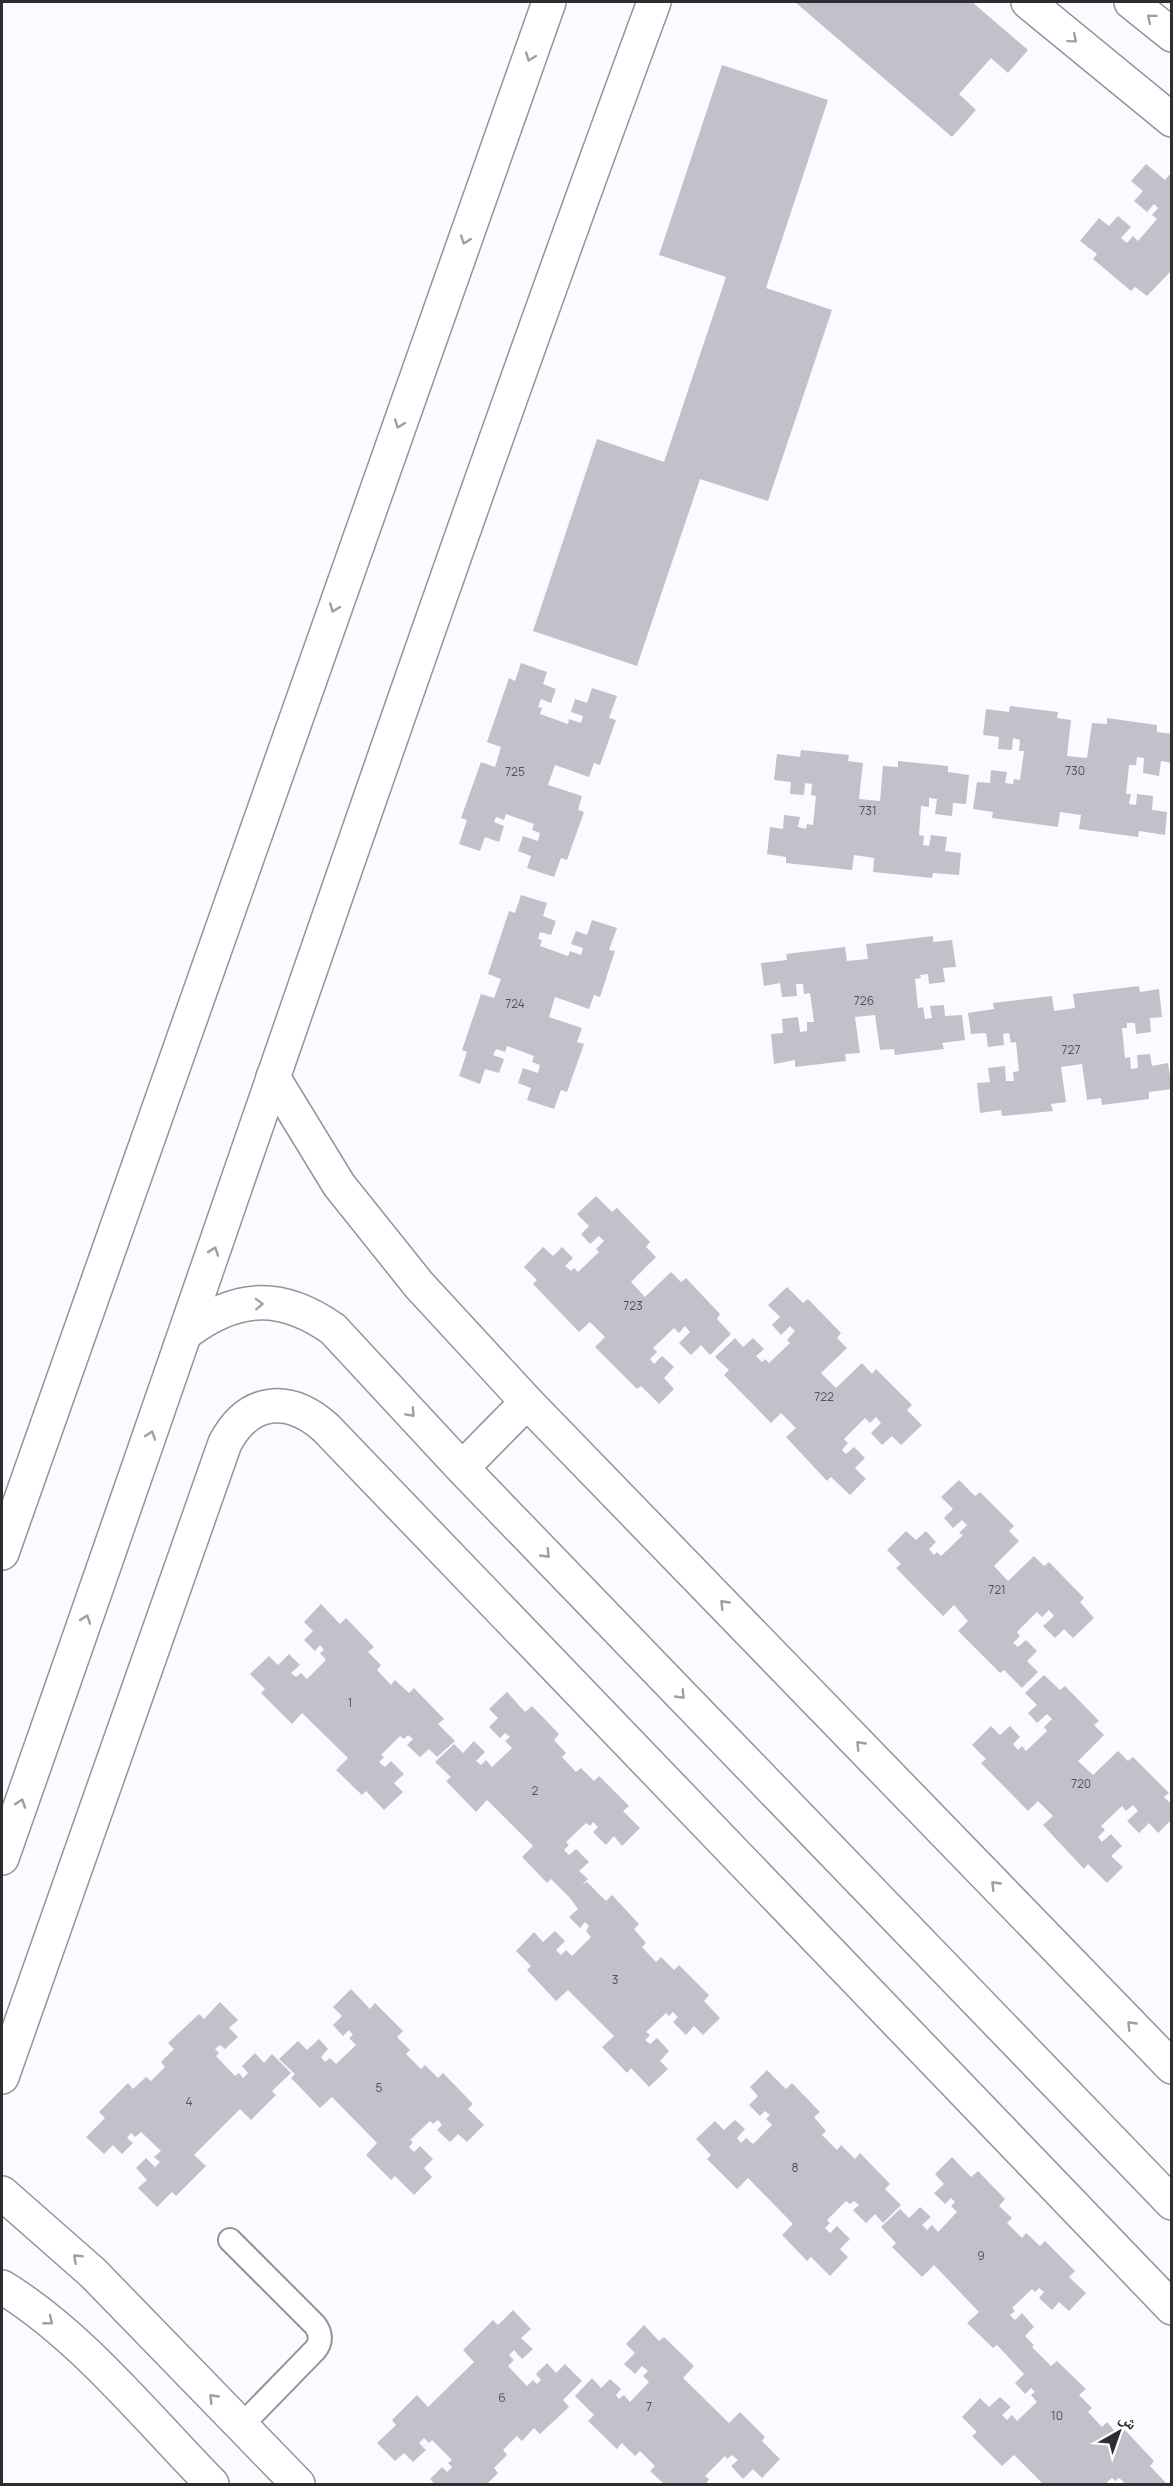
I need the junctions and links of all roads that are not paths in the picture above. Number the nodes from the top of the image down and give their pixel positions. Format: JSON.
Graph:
{"nodes":[{"id":1,"x":549,"y":2,"type":"edge"},
{"id":2,"x":654,"y":2,"type":"edge"},
{"id":3,"x":1028,"y":2,"type":"edge"},
{"id":4,"x":1131,"y":2,"type":"edge"},
{"id":5,"x":1172,"y":35,"type":"edge"},
{"id":6,"x":1172,"y":120,"type":"edge"},
{"id":7,"x":273,"y":1077,"type":"junction"},
{"id":8,"x":187,"y":1332,"type":"junction"},
{"id":9,"x":527,"y":1402,"type":"junction"},
{"id":10,"x":462,"y":1468,"type":"junction"},
{"id":11,"x":2,"y":1553,"type":"edge"},
{"id":12,"x":2,"y":1858,"type":"edge"},
{"id":13,"x":1172,"y":2067,"type":"edge"},
{"id":14,"x":2,"y":2077,"type":"edge"},
{"id":15,"x":2,"y":2193,"type":"edge"},
{"id":16,"x":1172,"y":2203,"type":"edge"},
{"id":17,"x":230,"y":2240,"type":"dead end"},
{"id":18,"x":2,"y":2288,"type":"edge"},
{"id":19,"x":1172,"y":2307,"type":"edge"},
{"id":20,"x":241,"y":2426,"type":"junction"},
{"id":21,"x":212,"y":2484,"type":"edge"},
{"id":22,"x":298,"y":2484,"type":"edge"}],
"edges":[{"from":1,"to":11,"type":"street","one_way":true},
{"from":2,"to":7,"type":"street"},
{"from":3,"to":6,"type":"street","one_way":true},
{"from":5,"to":4,"type":"street","one_way":true},
{"from":8,"to":7,"type":"street","one_way":true},
{"from":7,"to":9,"type":"street"},
{"from":8,"to":10,"type":"street","one_way":true},
{"from":12,"to":8,"type":"street","one_way":true},
{"from":9,"to":10,"type":"street"},
{"from":13,"to":9,"type":"street","one_way":true},
{"from":10,"to":16,"type":"street","one_way":true},
{"from":14,"to":19,"type":"street"},
{"from":20,"to":15,"type":"street","one_way":true},
{"from":17,"to":20,"type":"lane"},
{"from":18,"to":21,"type":"street","one_way":true},
{"from":20,"to":22,"type":"street"}]}
